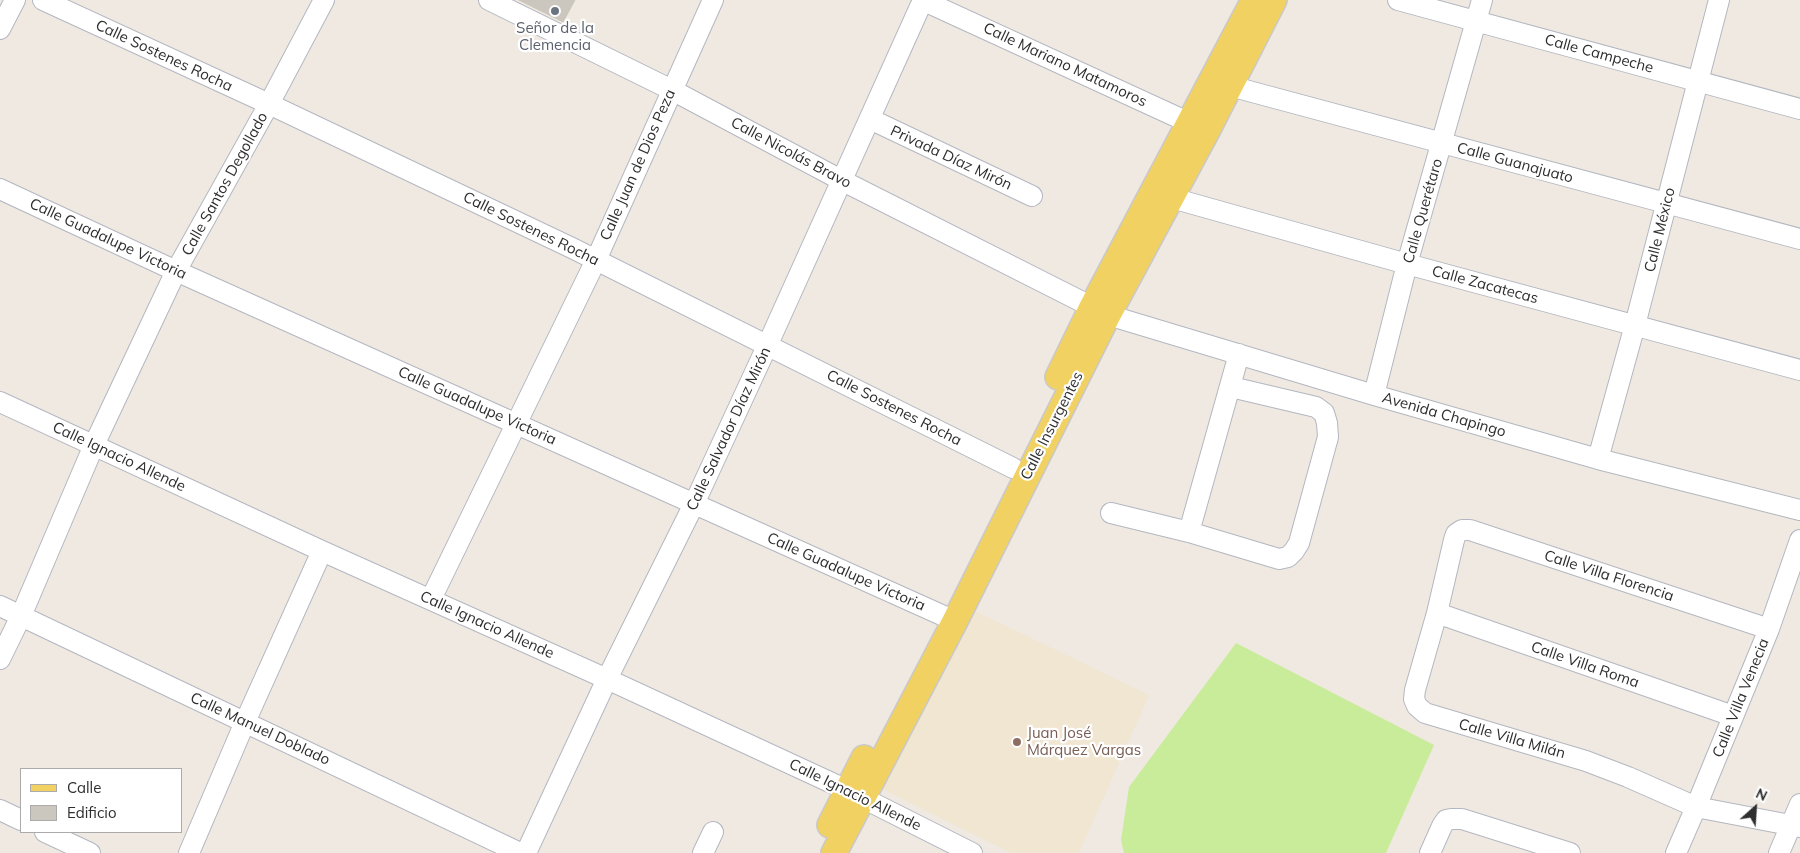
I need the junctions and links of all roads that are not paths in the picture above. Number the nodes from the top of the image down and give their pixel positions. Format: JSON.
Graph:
{"nodes":[{"id":1,"x":15,"y":0,"type":"edge"},
{"id":2,"x":43,"y":0,"type":"edge"},
{"id":3,"x":324,"y":0,"type":"edge"},
{"id":4,"x":489,"y":0,"type":"edge"},
{"id":5,"x":713,"y":0,"type":"edge"},
{"id":6,"x":922,"y":0,"type":"edge"},
{"id":7,"x":1254,"y":0,"type":"edge"},
{"id":8,"x":1274,"y":0,"type":"edge"},
{"id":9,"x":1398,"y":0,"type":"edge"},
{"id":10,"x":1482,"y":0,"type":"edge"},
{"id":11,"x":1719,"y":0,"type":"edge"},
{"id":12,"x":1476,"y":21,"type":"junction"},
{"id":13,"x":0,"y":29,"type":"edge"},
{"id":14,"x":1697,"y":80,"type":"junction"},
{"id":15,"x":1230,"y":86,"type":"junction"},
{"id":16,"x":672,"y":90,"type":"junction"},
{"id":17,"x":269,"y":104,"type":"junction"},
{"id":18,"x":1800,"y":109,"type":"edge"},
{"id":19,"x":870,"y":119,"type":"junction"},
{"id":20,"x":1198,"y":127,"type":"junction"},
{"id":21,"x":1442,"y":143,"type":"junction"},
{"id":22,"x":841,"y":180,"type":"junction"},
{"id":23,"x":0,"y":189,"type":"edge"},
{"id":24,"x":1032,"y":196,"type":"dead end"},
{"id":25,"x":1172,"y":198,"type":"junction"},
{"id":26,"x":1667,"y":204,"type":"junction"},
{"id":27,"x":1800,"y":239,"type":"edge"},
{"id":28,"x":596,"y":260,"type":"junction"},
{"id":29,"x":1407,"y":264,"type":"junction"},
{"id":30,"x":176,"y":271,"type":"junction"},
{"id":31,"x":1100,"y":311,"type":"junction"},
{"id":32,"x":1635,"y":325,"type":"junction"},
{"id":33,"x":768,"y":344,"type":"junction"},
{"id":34,"x":1239,"y":354,"type":"junction"},
{"id":35,"x":1800,"y":370,"type":"edge"},
{"id":36,"x":1230,"y":387,"type":"junction"},
{"id":37,"x":1374,"y":395,"type":"junction"},
{"id":38,"x":0,"y":402,"type":"edge"},
{"id":39,"x":517,"y":424,"type":"junction"},
{"id":40,"x":94,"y":445,"type":"junction"},
{"id":41,"x":1598,"y":459,"type":"junction"},
{"id":42,"x":1013,"y":468,"type":"junction"},
{"id":43,"x":694,"y":504,"type":"junction"},
{"id":44,"x":1800,"y":510,"type":"edge"},
{"id":45,"x":1111,"y":514,"type":"dead end"},
{"id":46,"x":1189,"y":532,"type":"junction"},
{"id":47,"x":1454,"y":540,"type":"joint"},
{"id":48,"x":1800,"y":540,"type":"edge"},
{"id":49,"x":322,"y":551,"type":"junction"},
{"id":50,"x":431,"y":599,"type":"junction"},
{"id":51,"x":0,"y":606,"type":"edge"},
{"id":52,"x":1437,"y":613,"type":"junction"},
{"id":53,"x":21,"y":616,"type":"junction"},
{"id":54,"x":947,"y":618,"type":"junction"},
{"id":55,"x":1769,"y":628,"type":"junction"},
{"id":56,"x":0,"y":659,"type":"edge"},
{"id":57,"x":606,"y":679,"type":"junction"},
{"id":58,"x":1734,"y":716,"type":"junction"},
{"id":59,"x":245,"y":722,"type":"junction"},
{"id":60,"x":855,"y":794,"type":"junction"},
{"id":61,"x":1800,"y":804,"type":"edge"},
{"id":62,"x":1696,"y":807,"type":"junction"},
{"id":63,"x":0,"y":810,"type":"edge"},
{"id":64,"x":20,"y":820,"type":"edge"},
{"id":65,"x":1796,"y":827,"type":"edge"},
{"id":66,"x":713,"y":832,"type":"dead end"},
{"id":67,"x":47,"y":833,"type":"edge"},
{"id":68,"x":90,"y":853,"type":"edge"},
{"id":69,"x":190,"y":853,"type":"edge"},
{"id":70,"x":520,"y":853,"type":"edge"},
{"id":71,"x":526,"y":853,"type":"edge"},
{"id":72,"x":703,"y":853,"type":"edge"},
{"id":73,"x":816,"y":853,"type":"edge"},
{"id":74,"x":834,"y":853,"type":"edge"},
{"id":75,"x":972,"y":853,"type":"edge"},
{"id":76,"x":1430,"y":853,"type":"edge"},
{"id":77,"x":1570,"y":853,"type":"edge"},
{"id":78,"x":1676,"y":853,"type":"edge"},
{"id":79,"x":1779,"y":853,"type":"edge"}],
"edges":[{"from":1,"to":13,"type":"street"},
{"from":2,"to":17,"type":"street","name":"Calle Sostenes Rocha"},
{"from":3,"to":17,"type":"street","name":"Calle Santos Degollado"},
{"from":4,"to":16,"type":"street","name":"Calle Nicolás Bravo"},
{"from":5,"to":16,"type":"street","name":"Calle Juan de Dios Peza"},
{"from":6,"to":19,"type":"street","name":"Calle Salvador Díaz Mirón"},
{"from":6,"to":20,"type":"street","name":"Calle Mariano Matamoros"},
{"from":7,"to":20,"type":"main road","name":"Calle Insurgentes"},
{"from":8,"to":15,"type":"main road","name":"Calle Insurgentes"},
{"from":9,"to":12,"type":"street","name":"Calle Campeche"},
{"from":10,"to":12,"type":"street","name":"Calle Querétaro"},
{"from":11,"to":14,"type":"street","name":"Calle México"},
{"from":12,"to":14,"type":"street","name":"Calle Campeche"},
{"from":12,"to":21,"type":"street","name":"Calle Querétaro"},
{"from":14,"to":18,"type":"street","name":"Calle Campeche"},
{"from":14,"to":26,"type":"street","name":"Calle México"},
{"from":15,"to":20,"type":"main road","name":"Calle Insurgentes"},
{"from":15,"to":21,"type":"street","name":"Calle Guanajuato"},
{"from":16,"to":22,"type":"street","name":"Calle Nicolás Bravo"},
{"from":16,"to":28,"type":"street","name":"Calle Juan de Dios Peza"},
{"from":17,"to":28,"type":"street","name":"Calle Sostenes Rocha"},
{"from":17,"to":30,"type":"street","name":"Calle Santos Degollado"},
{"from":19,"to":22,"type":"street","name":"Calle Salvador Díaz Mirón"},
{"from":19,"to":24,"type":"street","name":"Privada Díaz Mirón"},
{"from":20,"to":25,"type":"main road","name":"Calle Insurgentes"},
{"from":20,"to":31,"type":"main road","name":"Calle Insurgentes"},
{"from":21,"to":26,"type":"street","name":"Calle Guanajuato"},
{"from":21,"to":29,"type":"street","name":"Calle Querétaro"},
{"from":22,"to":31,"type":"street","name":"Calle Nicolás Bravo"},
{"from":22,"to":33,"type":"street","name":"Calle Salvador Díaz Mirón"},
{"from":23,"to":30,"type":"street","name":"Calle Guadalupe Victoria"},
{"from":25,"to":29,"type":"street","name":"Calle Zacatecas"},
{"from":25,"to":31,"type":"main road","name":"Calle Insurgentes"},
{"from":26,"to":27,"type":"street","name":"Calle Guanajuato"},
{"from":26,"to":32,"type":"street","name":"Calle México"},
{"from":28,"to":33,"type":"street","name":"Calle Sostenes Rocha"},
{"from":28,"to":39,"type":"street","name":"Calle Juan de Dios Peza"},
{"from":29,"to":32,"type":"street","name":"Calle Zacatecas"},
{"from":29,"to":37,"type":"street","name":"Calle Querétaro"},
{"from":30,"to":39,"type":"street","name":"Calle Guadalupe Victoria"},
{"from":30,"to":40,"type":"street","name":"Calle Santos Degollado"},
{"from":31,"to":34,"type":"street","name":"Avenida Chapingo"},
{"from":31,"to":42,"type":"main road","name":"Calle Insurgentes"},
{"from":31,"to":54,"type":"main road","name":"Calle Insurgentes"},
{"from":32,"to":35,"type":"street","name":"Calle Zacatecas"},
{"from":32,"to":41,"type":"street","name":"Calle México"},
{"from":33,"to":42,"type":"street","name":"Calle Sostenes Rocha"},
{"from":33,"to":43,"type":"street","name":"Calle Salvador Díaz Mirón"},
{"from":34,"to":36,"type":"street"},
{"from":34,"to":37,"type":"street","name":"Avenida Chapingo"},
{"from":36,"to":46,"type":"street"},
{"from":36,"to":46,"type":"street"},
{"from":37,"to":41,"type":"street","name":"Avenida Chapingo"},
{"from":38,"to":40,"type":"street","name":"Calle Ignacio Allende"},
{"from":39,"to":43,"type":"street","name":"Calle Guadalupe Victoria"},
{"from":39,"to":50,"type":"street","name":"Calle Juan de Dios Peza"},
{"from":40,"to":49,"type":"street","name":"Calle Ignacio Allende"},
{"from":40,"to":53,"type":"street","name":"Calle Santos Degollado"},
{"from":41,"to":44,"type":"street","name":"Avenida Chapingo"},
{"from":42,"to":54,"type":"main road","name":"Calle Insurgentes"},
{"from":43,"to":54,"type":"street","name":"Calle Guadalupe Victoria"},
{"from":43,"to":57,"type":"street","name":"Calle Salvador Díaz Mirón"},
{"from":45,"to":46,"type":"street"},
{"from":47,"to":52,"type":"street","name":"Calle Villa Milán"},
{"from":47,"to":55,"type":"street","name":"Calle Villa Florencia"},
{"from":48,"to":55,"type":"street","name":"Calle Villa Venecia"},
{"from":49,"to":50,"type":"street","name":"Calle Ignacio Allende"},
{"from":49,"to":59,"type":"street"},
{"from":50,"to":57,"type":"street","name":"Calle Ignacio Allende"},
{"from":51,"to":53,"type":"street","name":"Calle Manuel Doblado"},
{"from":52,"to":58,"type":"street","name":"Calle Villa Roma"},
{"from":52,"to":62,"type":"street","name":"Calle Villa Milán"},
{"from":53,"to":56,"type":"street","name":"Calle Santos Degollado"},
{"from":53,"to":59,"type":"street","name":"Calle Manuel Doblado"},
{"from":54,"to":60,"type":"main road","name":"Calle Insurgentes"},
{"from":55,"to":58,"type":"street","name":"Calle Villa Venecia"},
{"from":57,"to":60,"type":"street","name":"Calle Ignacio Allende"},
{"from":57,"to":71,"type":"street","name":"Calle Salvador Díaz Mirón"},
{"from":58,"to":62,"type":"street","name":"Calle Villa Venecia"},
{"from":59,"to":69,"type":"street"},
{"from":59,"to":70,"type":"street","name":"Calle Manuel Doblado"},
{"from":60,"to":73,"type":"main road","name":"Calle Insurgentes"},
{"from":60,"to":74,"type":"main road","name":"Calle Insurgentes"},
{"from":60,"to":75,"type":"street","name":"Calle Ignacio Allende"},
{"from":61,"to":65,"type":"street"},
{"from":62,"to":65,"type":"street","name":"Calle Villa Milán"},
{"from":62,"to":78,"type":"street","name":"Calle Villa Venecia"},
{"from":63,"to":64,"type":"street"},
{"from":65,"to":79,"type":"street"},
{"from":66,"to":72,"type":"street"},
{"from":67,"to":68,"type":"street"},
{"from":76,"to":77,"type":"street"}]}
